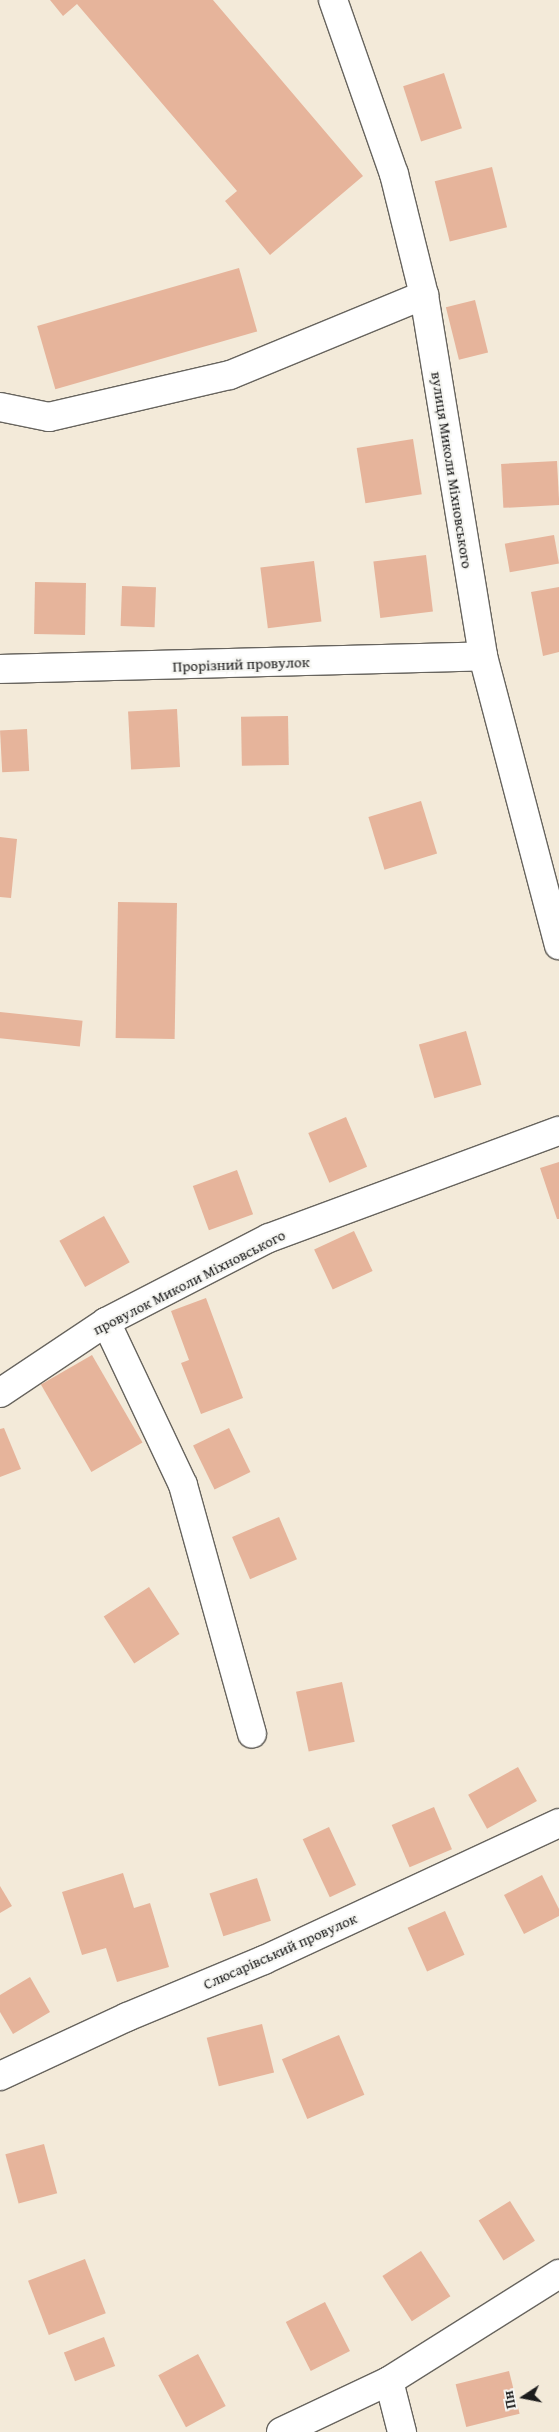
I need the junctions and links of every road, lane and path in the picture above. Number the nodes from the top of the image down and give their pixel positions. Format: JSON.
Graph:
{"nodes":[{"id":1,"x":334,"y":0,"type":"edge"},
{"id":2,"x":424,"y":295,"type":"junction"},
{"id":3,"x":0,"y":407,"type":"edge"},
{"id":4,"x":483,"y":656,"type":"junction"},
{"id":5,"x":0,"y":668,"type":"edge"},
{"id":6,"x":559,"y":945,"type":"edge"},
{"id":7,"x":559,"y":1131,"type":"edge"},
{"id":8,"x":106,"y":1322,"type":"junction"},
{"id":9,"x":0,"y":1393,"type":"edge"},
{"id":10,"x":252,"y":1734,"type":"dead end"},
{"id":11,"x":559,"y":1822,"type":"edge"},
{"id":12,"x":0,"y":2076,"type":"edge"},
{"id":13,"x":559,"y":2274,"type":"edge"},
{"id":14,"x":389,"y":2380,"type":"junction"},
{"id":15,"x":281,"y":2432,"type":"edge"},
{"id":16,"x":402,"y":2432,"type":"edge"}],
"edges":[{"from":1,"to":2,"type":"street","name":"вулиця Миколи Міхновського"},
{"from":2,"to":3,"type":"street"},
{"from":2,"to":4,"type":"street","name":"вулиця Миколи Міхновського"},
{"from":4,"to":5,"type":"street","name":"Прорізний провулок"},
{"from":4,"to":6,"type":"street","name":"вулиця Миколи Міхновського"},
{"from":7,"to":8,"type":"street","name":"провулок Миколи Міхновського"},
{"from":8,"to":9,"type":"street","name":"провулок Миколи Міхновського"},
{"from":8,"to":10,"type":"street"},
{"from":11,"to":12,"type":"street","name":"Слюсарівський провулок"},
{"from":13,"to":14,"type":"street"},
{"from":14,"to":15,"type":"street"},
{"from":14,"to":16,"type":"street"}]}
